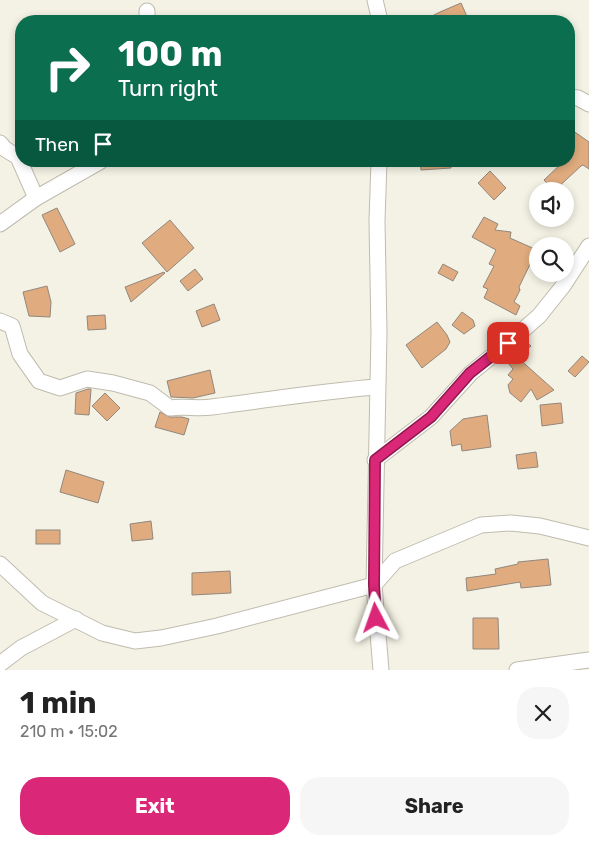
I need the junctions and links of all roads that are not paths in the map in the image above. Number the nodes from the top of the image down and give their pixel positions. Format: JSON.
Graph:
{"nodes":[{"id":1,"x":375,"y":0,"type":"edge"},
{"id":2,"x":379,"y":15,"type":"edge"},
{"id":3,"x":575,"y":97,"type":"edge"},
{"id":4,"x":589,"y":104,"type":"edge"},
{"id":5,"x":0,"y":143,"type":"edge"},
{"id":6,"x":15,"y":155,"type":"edge"},
{"id":7,"x":22,"y":167,"type":"edge"},
{"id":8,"x":90,"y":167,"type":"edge"},
{"id":9,"x":379,"y":167,"type":"edge"},
{"id":10,"x":36,"y":198,"type":"junction"},
{"id":11,"x":0,"y":224,"type":"edge"},
{"id":12,"x":589,"y":246,"type":"edge"},
{"id":13,"x":0,"y":321,"type":"edge"},
{"id":14,"x":378,"y":387,"type":"junction"},
{"id":15,"x":375,"y":460,"type":"junction"},
{"id":16,"x":589,"y":538,"type":"edge"},
{"id":17,"x":0,"y":564,"type":"edge"},
{"id":18,"x":374,"y":585,"type":"junction"},
{"id":19,"x":76,"y":619,"type":"junction"},
{"id":20,"x":589,"y":660,"type":"edge"},
{"id":21,"x":0,"y":664,"type":"edge"},
{"id":22,"x":381,"y":670,"type":"edge"},
{"id":23,"x":517,"y":670,"type":"edge"}],
"edges":[{"from":1,"to":2,"type":"street"},
{"from":3,"to":4,"type":"street"},
{"from":5,"to":6,"type":"street"},
{"from":7,"to":10,"type":"street"},
{"from":8,"to":10,"type":"street"},
{"from":9,"to":14,"type":"street"},
{"from":10,"to":11,"type":"street"},
{"from":12,"to":15,"type":"street"},
{"from":13,"to":14,"type":"street"},
{"from":14,"to":15,"type":"street"},
{"from":15,"to":18,"type":"street"},
{"from":16,"to":18,"type":"street"},
{"from":17,"to":19,"type":"street"},
{"from":18,"to":19,"type":"street"},
{"from":18,"to":22,"type":"street"},
{"from":19,"to":21,"type":"street"},
{"from":20,"to":23,"type":"street"}]}
